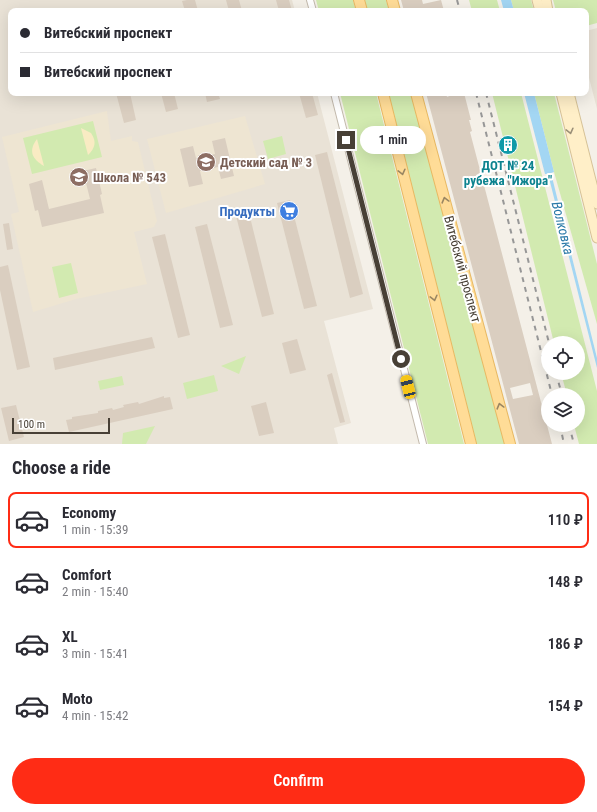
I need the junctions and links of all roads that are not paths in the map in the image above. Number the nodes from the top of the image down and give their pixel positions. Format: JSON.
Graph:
{"nodes":[{"id":1,"x":335,"y":96,"type":"edge"},
{"id":2,"x":384,"y":96,"type":"edge"},
{"id":3,"x":417,"y":96,"type":"edge"},
{"id":4,"x":562,"y":96,"type":"edge"},
{"id":5,"x":570,"y":96,"type":"edge"},
{"id":6,"x":597,"y":204,"type":"edge"},
{"id":7,"x":597,"y":238,"type":"edge"},
{"id":8,"x":422,"y":444,"type":"edge"},
{"id":9,"x":471,"y":444,"type":"edge"},
{"id":10,"x":510,"y":444,"type":"edge"}],
"edges":[{"from":1,"to":8,"type":"street"},
{"from":2,"to":9,"type":"main road","one_way":true},
{"from":10,"to":3,"type":"main road","name":"Витебский проспект","one_way":true},
{"from":4,"to":7,"type":"street","one_way":true},
{"from":5,"to":6,"type":"street"}]}
